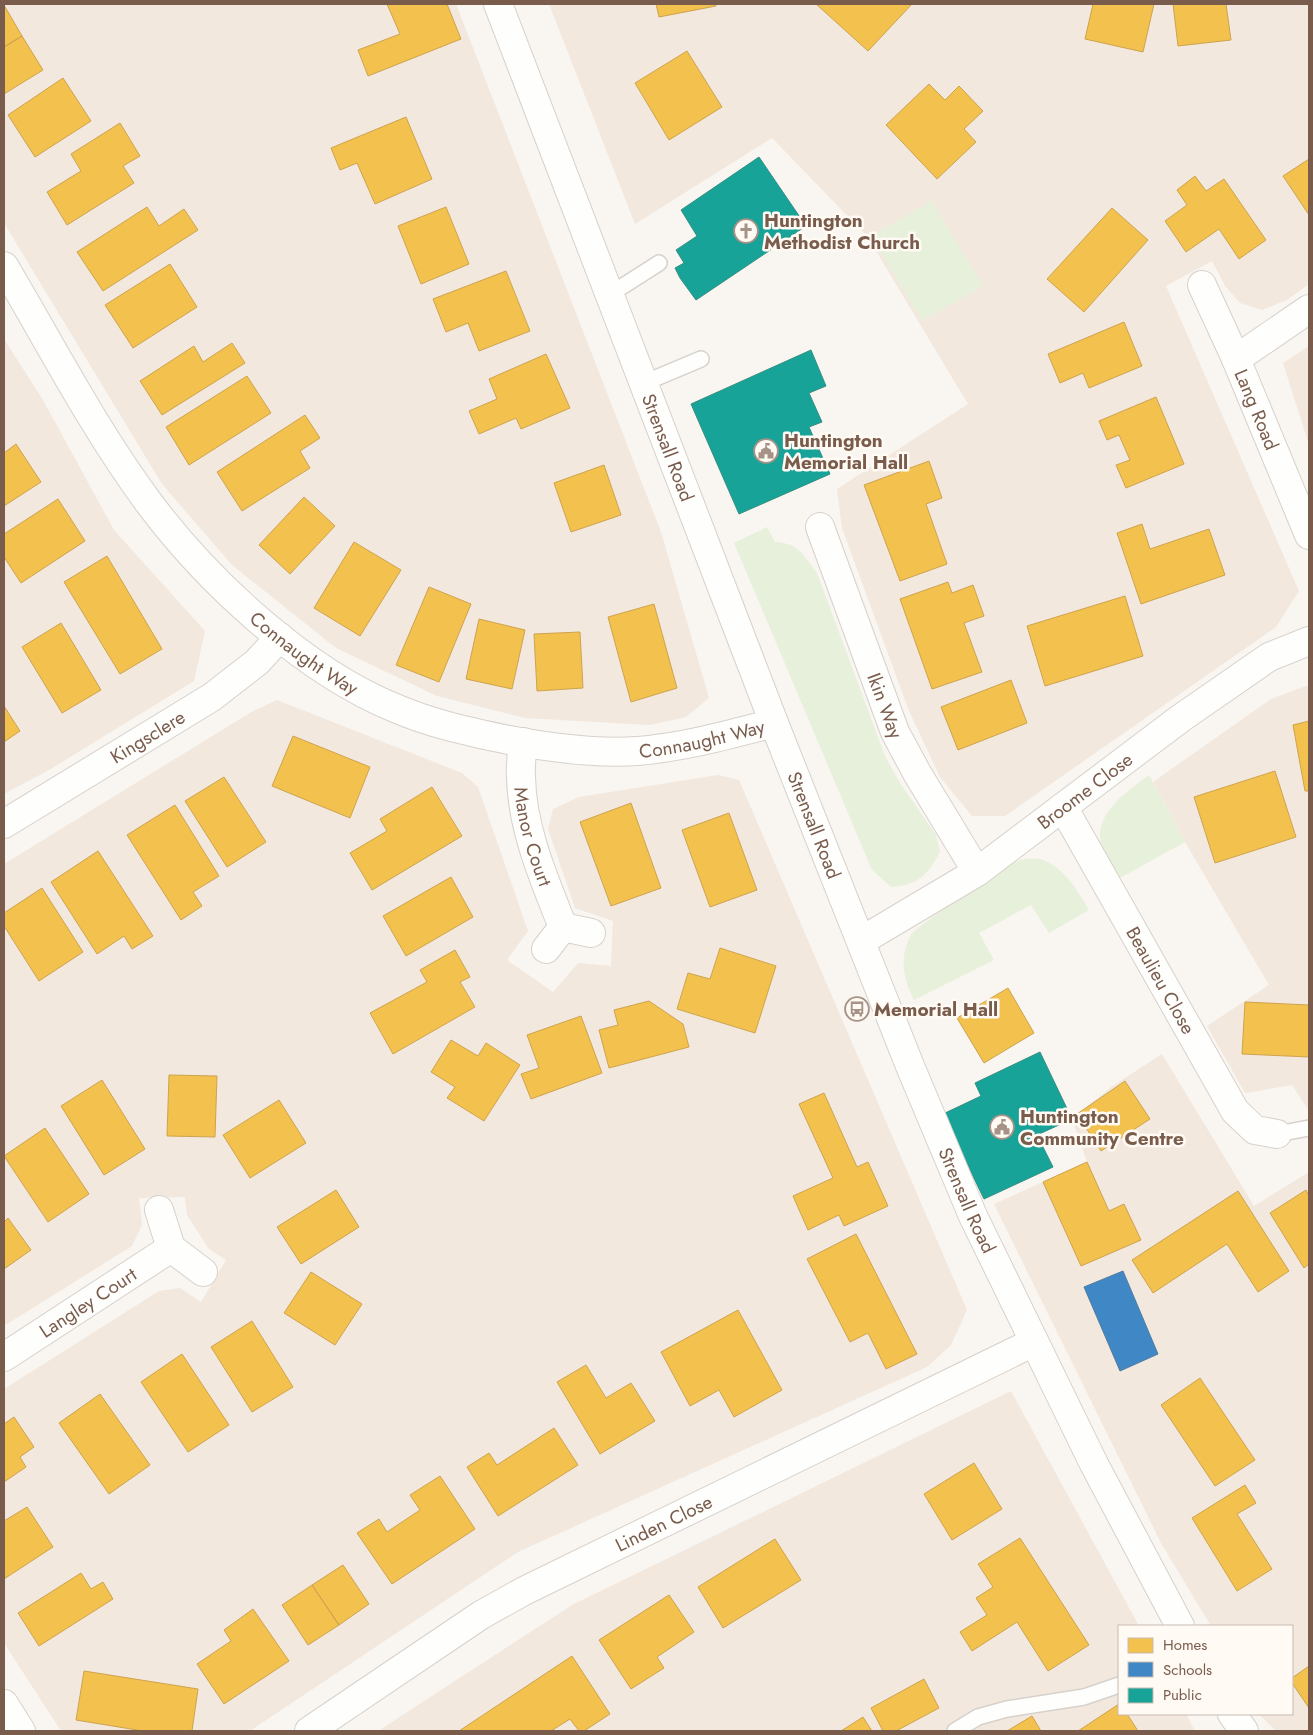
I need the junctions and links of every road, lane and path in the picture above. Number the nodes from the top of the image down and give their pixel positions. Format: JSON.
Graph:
{"nodes":[{"id":1,"x":498,"y":4,"type":"edge"},
{"id":2,"x":659,"y":262,"type":"dead end"},
{"id":3,"x":4,"y":266,"type":"edge"},
{"id":4,"x":1202,"y":285,"type":"dead end"},
{"id":5,"x":609,"y":295,"type":"junction"},
{"id":6,"x":1309,"y":309,"type":"edge"},
{"id":7,"x":701,"y":359,"type":"dead end"},
{"id":8,"x":1236,"y":359,"type":"junction"},
{"id":9,"x":644,"y":383,"type":"junction"},
{"id":10,"x":820,"y":527,"type":"dead end"},
{"id":11,"x":1309,"y":536,"type":"edge"},
{"id":12,"x":280,"y":637,"type":"junction"},
{"id":13,"x":1309,"y":641,"type":"edge"},
{"id":14,"x":774,"y":722,"type":"junction"},
{"id":15,"x":523,"y":742,"type":"junction"},
{"id":16,"x":1063,"y":807,"type":"junction"},
{"id":17,"x":4,"y":824,"type":"edge"},
{"id":18,"x":977,"y":872,"type":"junction"},
{"id":19,"x":563,"y":927,"type":"junction"},
{"id":20,"x":591,"y":934,"type":"dead end"},
{"id":21,"x":860,"y":940,"type":"junction"},
{"id":22,"x":546,"y":949,"type":"dead end"},
{"id":23,"x":1309,"y":1128,"type":"edge"},
{"id":24,"x":1276,"y":1134,"type":"joint"},
{"id":25,"x":159,"y":1210,"type":"dead end"},
{"id":26,"x":171,"y":1248,"type":"junction"},
{"id":27,"x":203,"y":1272,"type":"dead end"},
{"id":28,"x":1034,"y":1342,"type":"junction"},
{"id":29,"x":4,"y":1357,"type":"edge"},
{"id":30,"x":1179,"y":1625,"type":"edge"},
{"id":31,"x":1118,"y":1685,"type":"edge"},
{"id":32,"x":1233,"y":1715,"type":"edge"},
{"id":33,"x":309,"y":1731,"type":"edge"},
{"id":34,"x":955,"y":1731,"type":"edge"},
{"id":35,"x":1244,"y":1731,"type":"edge"}],
"edges":[{"from":1,"to":5,"type":"street","name":"Strensall Road"},
{"from":2,"to":5,"type":"lane"},
{"from":3,"to":12,"type":"street","name":"Connaught Way"},
{"from":4,"to":8,"type":"street","name":"Lang Road"},
{"from":5,"to":9,"type":"street","name":"Strensall Road"},
{"from":6,"to":8,"type":"street"},
{"from":7,"to":9,"type":"lane"},
{"from":8,"to":11,"type":"street","name":"Lang Road"},
{"from":9,"to":14,"type":"street","name":"Strensall Road"},
{"from":10,"to":18,"type":"street","name":"Ikin Way"},
{"from":12,"to":15,"type":"street","name":"Connaught Way"},
{"from":12,"to":17,"type":"street","name":"Kingsclere"},
{"from":13,"to":16,"type":"street","name":"Broome Close"},
{"from":14,"to":15,"type":"street","name":"Connaught Way"},
{"from":14,"to":21,"type":"street","name":"Strensall Road"},
{"from":15,"to":19,"type":"street","name":"Manor Court"},
{"from":16,"to":18,"type":"street","name":"Broome Close"},
{"from":16,"to":24,"type":"street","name":"Beaulieu Close"},
{"from":18,"to":21,"type":"street","name":"Broome Close"},
{"from":19,"to":20,"type":"street"},
{"from":19,"to":22,"type":"street"},
{"from":21,"to":28,"type":"street","name":"Strensall Road"},
{"from":23,"to":24,"type":"lane"},
{"from":25,"to":26,"type":"street"},
{"from":26,"to":27,"type":"street"},
{"from":26,"to":29,"type":"street","name":"Langley Court"},
{"from":28,"to":30,"type":"street","name":"Strensall Road"},
{"from":28,"to":33,"type":"street","name":"Linden Close"},
{"from":31,"to":34,"type":"lane"},
{"from":32,"to":35,"type":"street"}]}
